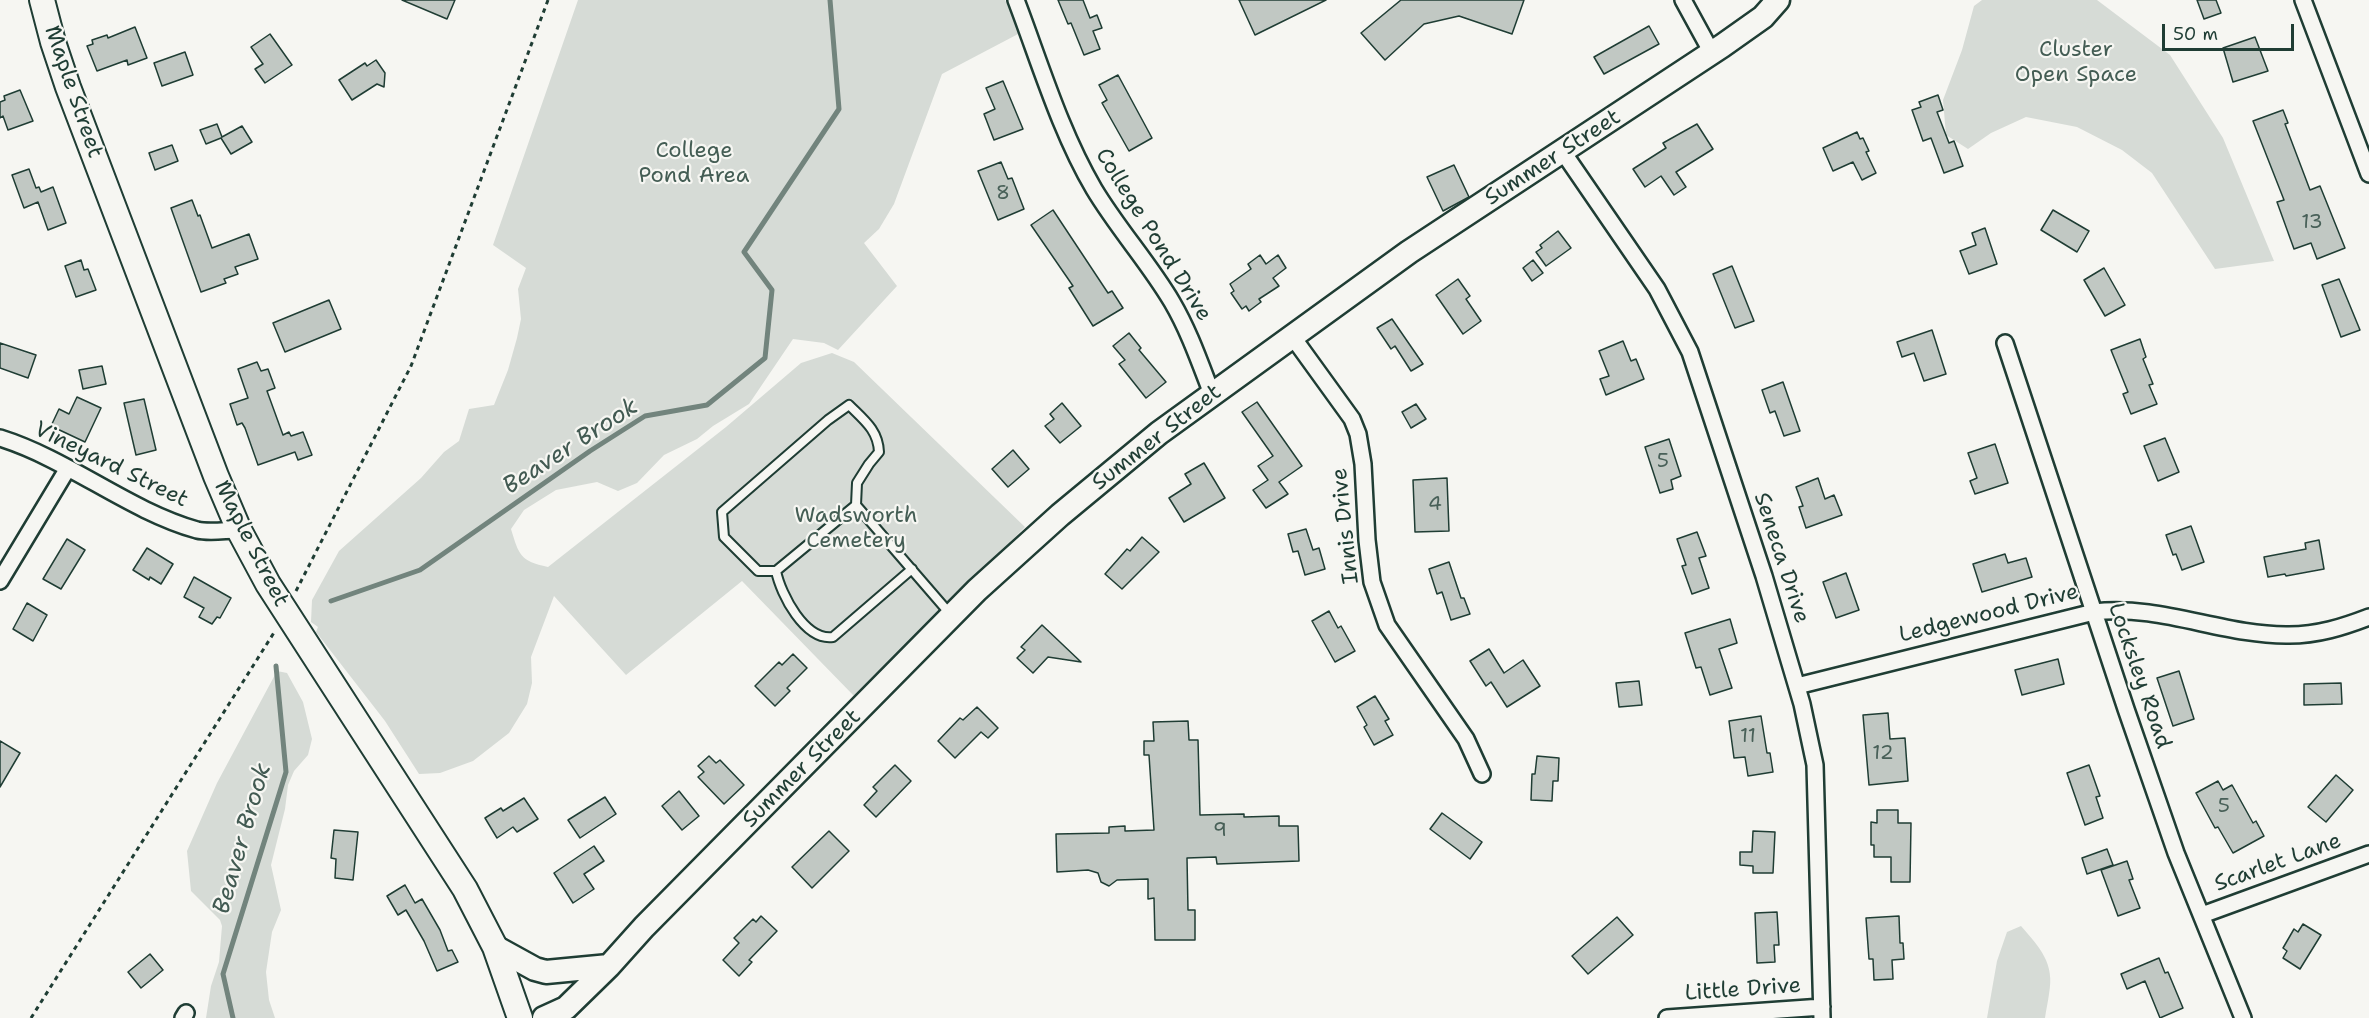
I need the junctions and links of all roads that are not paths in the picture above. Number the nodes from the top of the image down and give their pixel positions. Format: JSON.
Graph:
{"nodes":[{"id":1,"x":42,"y":0,"type":"edge"},
{"id":2,"x":1016,"y":0,"type":"edge"},
{"id":3,"x":1683,"y":0,"type":"edge"},
{"id":4,"x":1778,"y":0,"type":"edge"},
{"id":5,"x":2303,"y":0,"type":"edge"},
{"id":6,"x":1712,"y":53,"type":"junction"},
{"id":7,"x":1563,"y":152,"type":"junction"},
{"id":8,"x":2369,"y":174,"type":"edge"},
{"id":9,"x":1292,"y":336,"type":"junction"},
{"id":10,"x":2005,"y":343,"type":"dead end"},
{"id":11,"x":1212,"y":394,"type":"junction"},
{"id":12,"x":0,"y":438,"type":"edge"},
{"id":13,"x":68,"y":468,"type":"junction"},
{"id":14,"x":856,"y":505,"type":"junction"},
{"id":15,"x":239,"y":530,"type":"junction"},
{"id":16,"x":912,"y":569,"type":"junction"},
{"id":17,"x":777,"y":571,"type":"junction"},
{"id":18,"x":0,"y":581,"type":"edge"},
{"id":19,"x":2094,"y":612,"type":"junction"},
{"id":20,"x":952,"y":616,"type":"junction"},
{"id":21,"x":2369,"y":617,"type":"edge"},
{"id":22,"x":1797,"y":686,"type":"junction"},
{"id":23,"x":1482,"y":774,"type":"dead end"},
{"id":24,"x":2369,"y":854,"type":"edge"},
{"id":25,"x":2202,"y":915,"type":"junction"},
{"id":26,"x":495,"y":947,"type":"junction"},
{"id":27,"x":609,"y":966,"type":"junction"},
{"id":28,"x":1822,"y":1012,"type":"edge"},
{"id":29,"x":520,"y":1018,"type":"edge"},
{"id":30,"x":544,"y":1018,"type":"edge"},
{"id":31,"x":1667,"y":1018,"type":"edge"},
{"id":32,"x":2243,"y":1018,"type":"edge"}],
"edges":[{"from":1,"to":15,"type":"main road","name":"Maple Street"},
{"from":2,"to":11,"type":"street","name":"College Pond Drive"},
{"from":3,"to":6,"type":"street"},
{"from":4,"to":6,"type":"street","name":"Summer Street"},
{"from":5,"to":8,"type":"street"},
{"from":6,"to":7,"type":"street","name":"Summer Street"},
{"from":7,"to":9,"type":"street","name":"Summer Street"},
{"from":7,"to":22,"type":"street","name":"Seneca Drive"},
{"from":9,"to":11,"type":"street","name":"Summer Street"},
{"from":9,"to":23,"type":"street","name":"Innis Drive"},
{"from":10,"to":19,"type":"street","name":"Locksley Road"},
{"from":11,"to":20,"type":"street","name":"Summer Street"},
{"from":12,"to":13,"type":"street","name":"Vineyard Street"},
{"from":13,"to":15,"type":"street","name":"Vineyard Street"},
{"from":13,"to":18,"type":"street"},
{"from":14,"to":16,"type":"lane"},
{"from":14,"to":17,"type":"lane"},
{"from":14,"to":17,"type":"lane"},
{"from":15,"to":26,"type":"main road","name":"Maple Street"},
{"from":16,"to":17,"type":"lane"},
{"from":16,"to":20,"type":"lane"},
{"from":19,"to":21,"type":"street","name":"Ledgewood Drive"},
{"from":19,"to":22,"type":"street","name":"Ledgewood Drive"},
{"from":19,"to":25,"type":"street","name":"Locksley Road"},
{"from":20,"to":27,"type":"street","name":"Summer Street"},
{"from":22,"to":28,"type":"street","name":"Seneca Drive"},
{"from":24,"to":25,"type":"street","name":"Scarlet Lane"},
{"from":25,"to":32,"type":"street","name":"Locksley Road"},
{"from":26,"to":27,"type":"street"},
{"from":26,"to":29,"type":"main road","name":"Maple Street"},
{"from":27,"to":30,"type":"street","name":"Summer Street"},
{"from":28,"to":31,"type":"street","name":"Little Drive"}]}
